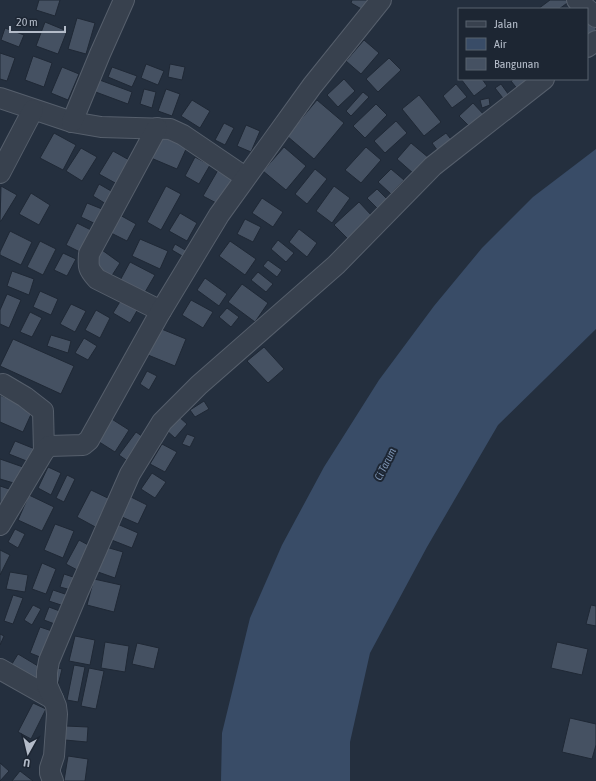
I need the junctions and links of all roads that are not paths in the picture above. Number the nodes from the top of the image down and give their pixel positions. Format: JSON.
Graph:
{"nodes":[{"id":1,"x":124,"y":0,"type":"edge"},
{"id":2,"x":381,"y":0,"type":"edge"},
{"id":3,"x":577,"y":0,"type":"edge"},
{"id":4,"x":586,"y":8,"type":"edge"},
{"id":5,"x":588,"y":10,"type":"edge"},
{"id":6,"x":596,"y":17,"type":"edge"},
{"id":7,"x":596,"y":40,"type":"edge"},
{"id":8,"x":588,"y":46,"type":"edge"},
{"id":9,"x":543,"y":80,"type":"edge"},
{"id":10,"x":0,"y":98,"type":"edge"},
{"id":11,"x":33,"y":110,"type":"junction"},
{"id":12,"x":72,"y":122,"type":"junction"},
{"id":13,"x":157,"y":128,"type":"junction"},
{"id":14,"x":0,"y":173,"type":"edge"},
{"id":15,"x":246,"y":177,"type":"junction"},
{"id":16,"x":161,"y":311,"type":"junction"},
{"id":17,"x":3,"y":384,"type":"dead end"},
{"id":18,"x":44,"y":451,"type":"junction"},
{"id":19,"x":0,"y":525,"type":"edge"},
{"id":20,"x":0,"y":669,"type":"edge"},
{"id":21,"x":53,"y":699,"type":"junction"},
{"id":22,"x":54,"y":781,"type":"edge"}],
"edges":[{"from":1,"to":12,"type":"street"},
{"from":2,"to":15,"type":"street"},
{"from":3,"to":4,"type":"street"},
{"from":5,"to":6,"type":"street"},
{"from":7,"to":8,"type":"street"},
{"from":9,"to":21,"type":"street"},
{"from":10,"to":11,"type":"street"},
{"from":11,"to":12,"type":"street"},
{"from":11,"to":14,"type":"street"},
{"from":12,"to":13,"type":"street"},
{"from":13,"to":15,"type":"street"},
{"from":13,"to":16,"type":"street"},
{"from":15,"to":16,"type":"street"},
{"from":16,"to":18,"type":"street"},
{"from":17,"to":18,"type":"street"},
{"from":18,"to":19,"type":"street"},
{"from":20,"to":21,"type":"street"},
{"from":21,"to":22,"type":"street"}]}
